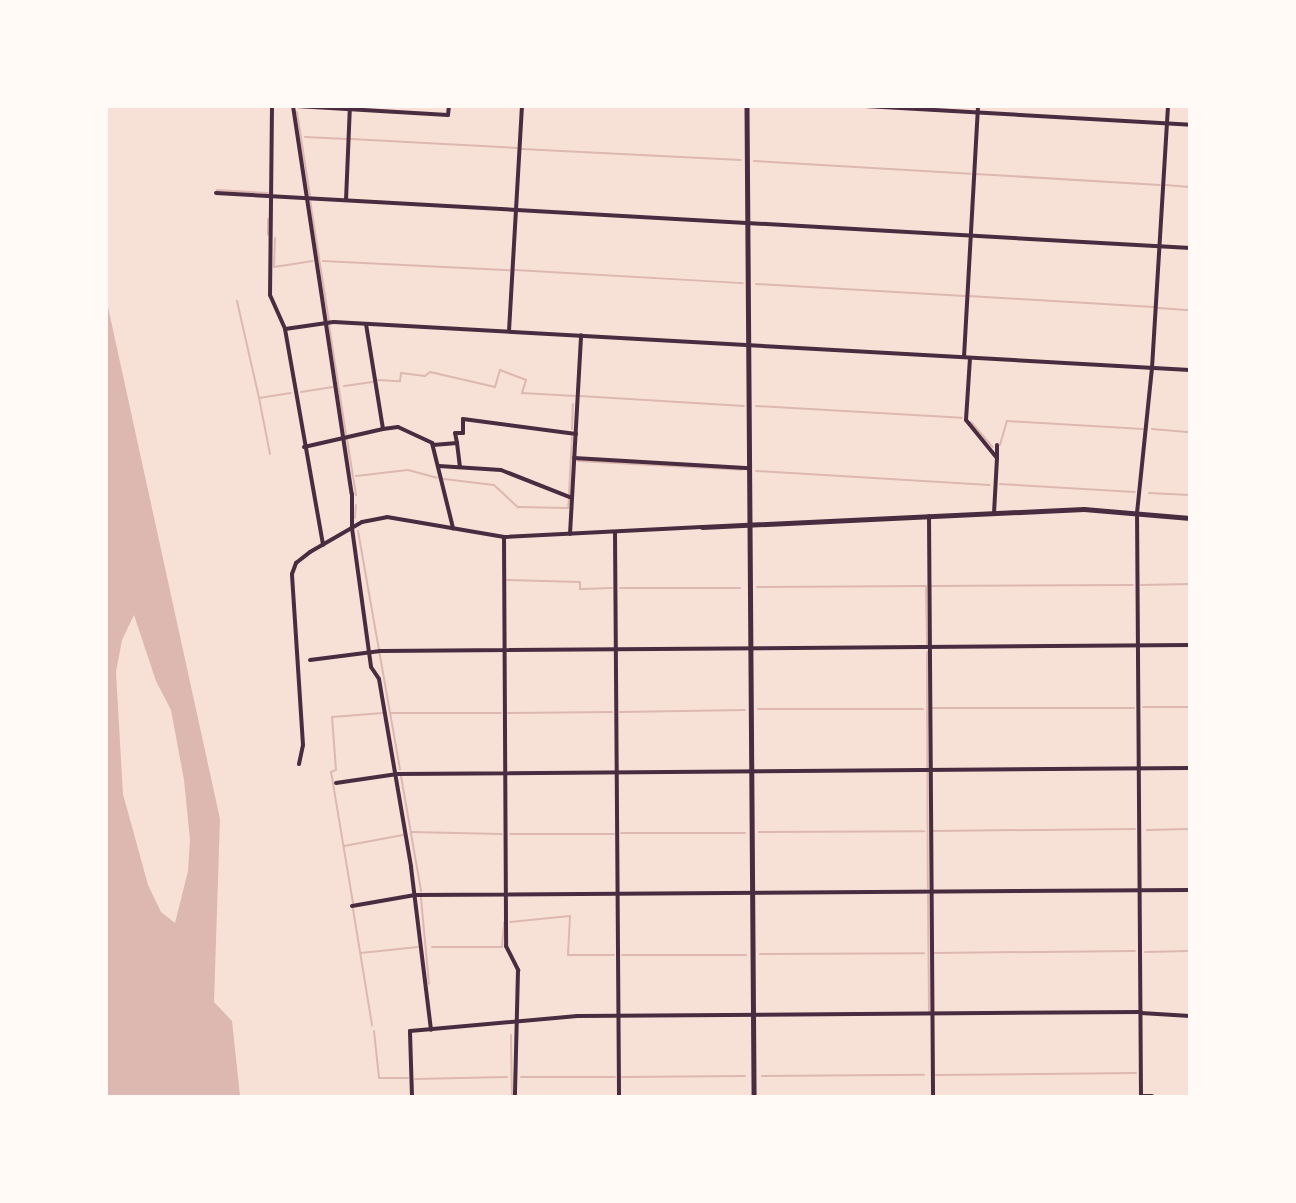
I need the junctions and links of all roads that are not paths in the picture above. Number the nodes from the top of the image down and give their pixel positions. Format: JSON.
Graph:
{"nodes":[{"id":1,"x":272,"y":106,"type":"edge"},
{"id":2,"x":295,"y":106,"type":"edge"},
{"id":3,"x":449,"y":106,"type":"edge"},
{"id":4,"x":522,"y":106,"type":"edge"},
{"id":5,"x":747,"y":106,"type":"edge"},
{"id":6,"x":865,"y":106,"type":"edge"},
{"id":7,"x":978,"y":106,"type":"edge"},
{"id":8,"x":1168,"y":106,"type":"edge"},
{"id":9,"x":350,"y":108,"type":"edge"},
{"id":10,"x":978,"y":113,"type":"junction"},
{"id":11,"x":1167,"y":124,"type":"junction"},
{"id":12,"x":1190,"y":125,"type":"edge"},
{"id":13,"x":216,"y":193,"type":"dead end"},
{"id":14,"x":272,"y":196,"type":"junction"},
{"id":15,"x":307,"y":198,"type":"junction"},
{"id":16,"x":346,"y":200,"type":"junction"},
{"id":17,"x":517,"y":209,"type":"junction"},
{"id":18,"x":749,"y":224,"type":"junction"},
{"id":19,"x":971,"y":235,"type":"junction"},
{"id":20,"x":1160,"y":246,"type":"junction"},
{"id":21,"x":1190,"y":248,"type":"edge"},
{"id":22,"x":325,"y":323,"type":"junction"},
{"id":23,"x":366,"y":324,"type":"junction"},
{"id":24,"x":285,"y":329,"type":"junction"},
{"id":25,"x":509,"y":331,"type":"junction"},
{"id":26,"x":581,"y":336,"type":"junction"},
{"id":27,"x":749,"y":345,"type":"junction"},
{"id":28,"x":964,"y":357,"type":"junction"},
{"id":29,"x":970,"y":358,"type":"junction"},
{"id":30,"x":1152,"y":368,"type":"junction"},
{"id":31,"x":1190,"y":370,"type":"edge"},
{"id":32,"x":383,"y":429,"type":"junction"},
{"id":33,"x":576,"y":434,"type":"junction"},
{"id":34,"x":343,"y":437,"type":"junction"},
{"id":35,"x":457,"y":443,"type":"junction"},
{"id":36,"x":433,"y":445,"type":"junction"},
{"id":37,"x":997,"y":445,"type":"dead end"},
{"id":38,"x":304,"y":447,"type":"junction"},
{"id":39,"x":574,"y":458,"type":"junction"},
{"id":40,"x":997,"y":458,"type":"junction"},
{"id":41,"x":439,"y":466,"type":"junction"},
{"id":42,"x":460,"y":467,"type":"junction"},
{"id":43,"x":750,"y":468,"type":"junction"},
{"id":44,"x":572,"y":498,"type":"junction"},
{"id":45,"x":994,"y":513,"type":"junction"},
{"id":46,"x":1137,"y":513,"type":"junction"},
{"id":47,"x":930,"y":516,"type":"junction"},
{"id":48,"x":1190,"y":518,"type":"edge"},
{"id":49,"x":749,"y":526,"type":"junction"},
{"id":50,"x":702,"y":527,"type":"joint"},
{"id":51,"x":352,"y":528,"type":"junction"},
{"id":52,"x":453,"y":528,"type":"junction"},
{"id":53,"x":615,"y":532,"type":"junction"},
{"id":54,"x":570,"y":534,"type":"junction"},
{"id":55,"x":504,"y":537,"type":"junction"},
{"id":56,"x":323,"y":545,"type":"junction"},
{"id":57,"x":1190,"y":645,"type":"edge"},
{"id":58,"x":1138,"y":646,"type":"junction"},
{"id":59,"x":930,"y":648,"type":"junction"},
{"id":60,"x":751,"y":649,"type":"junction"},
{"id":61,"x":505,"y":650,"type":"junction"},
{"id":62,"x":616,"y":650,"type":"junction"},
{"id":63,"x":371,"y":652,"type":"junction"},
{"id":64,"x":310,"y":660,"type":"dead end"},
{"id":65,"x":299,"y":764,"type":"dead end"},
{"id":66,"x":1190,"y":768,"type":"edge"},
{"id":67,"x":1139,"y":769,"type":"junction"},
{"id":68,"x":928,"y":770,"type":"junction"},
{"id":69,"x":752,"y":771,"type":"junction"},
{"id":70,"x":618,"y":772,"type":"junction"},
{"id":71,"x":506,"y":773,"type":"junction"},
{"id":72,"x":394,"y":774,"type":"junction"},
{"id":73,"x":336,"y":783,"type":"dead end"},
{"id":74,"x":1140,"y":890,"type":"junction"},
{"id":75,"x":1190,"y":890,"type":"edge"},
{"id":76,"x":931,"y":891,"type":"junction"},
{"id":77,"x":752,"y":893,"type":"junction"},
{"id":78,"x":617,"y":894,"type":"junction"},
{"id":79,"x":415,"y":895,"type":"junction"},
{"id":80,"x":506,"y":895,"type":"junction"},
{"id":81,"x":352,"y":906,"type":"dead end"},
{"id":82,"x":1141,"y":1013,"type":"junction"},
{"id":83,"x":932,"y":1014,"type":"junction"},
{"id":84,"x":618,"y":1015,"type":"junction"},
{"id":85,"x":753,"y":1015,"type":"junction"},
{"id":86,"x":1190,"y":1016,"type":"edge"},
{"id":87,"x":516,"y":1022,"type":"junction"},
{"id":88,"x":431,"y":1030,"type":"junction"},
{"id":89,"x":412,"y":1096,"type":"edge"},
{"id":90,"x":515,"y":1096,"type":"edge"},
{"id":91,"x":619,"y":1096,"type":"edge"},
{"id":92,"x":753,"y":1096,"type":"edge"},
{"id":93,"x":933,"y":1096,"type":"edge"},
{"id":94,"x":1141,"y":1096,"type":"edge"},
{"id":95,"x":1152,"y":1096,"type":"edge"}],
"edges":[{"from":1,"to":14,"type":"street"},
{"from":2,"to":9,"type":"street"},
{"from":2,"to":15,"type":"street"},
{"from":3,"to":9,"type":"street"},
{"from":4,"to":17,"type":"street"},
{"from":5,"to":18,"type":"street"},
{"from":6,"to":10,"type":"street"},
{"from":7,"to":10,"type":"street"},
{"from":8,"to":11,"type":"street"},
{"from":9,"to":16,"type":"street"},
{"from":10,"to":11,"type":"street"},
{"from":10,"to":19,"type":"street"},
{"from":11,"to":12,"type":"street"},
{"from":11,"to":20,"type":"street"},
{"from":13,"to":14,"type":"street"},
{"from":14,"to":15,"type":"street"},
{"from":14,"to":24,"type":"street"},
{"from":15,"to":16,"type":"street"},
{"from":15,"to":22,"type":"street"},
{"from":16,"to":17,"type":"street"},
{"from":17,"to":18,"type":"street"},
{"from":17,"to":25,"type":"street"},
{"from":18,"to":19,"type":"street"},
{"from":18,"to":27,"type":"street"},
{"from":19,"to":20,"type":"street"},
{"from":19,"to":28,"type":"street"},
{"from":20,"to":21,"type":"street"},
{"from":20,"to":30,"type":"street"},
{"from":22,"to":23,"type":"street"},
{"from":22,"to":24,"type":"street"},
{"from":22,"to":34,"type":"street"},
{"from":23,"to":25,"type":"street"},
{"from":23,"to":32,"type":"street"},
{"from":24,"to":38,"type":"street"},
{"from":25,"to":26,"type":"street"},
{"from":26,"to":27,"type":"street"},
{"from":26,"to":33,"type":"street"},
{"from":27,"to":28,"type":"street"},
{"from":27,"to":43,"type":"street"},
{"from":28,"to":29,"type":"street"},
{"from":29,"to":30,"type":"street"},
{"from":29,"to":40,"type":"street"},
{"from":30,"to":31,"type":"street"},
{"from":30,"to":46,"type":"street"},
{"from":32,"to":34,"type":"street"},
{"from":32,"to":36,"type":"street"},
{"from":33,"to":35,"type":"street"},
{"from":33,"to":39,"type":"street"},
{"from":34,"to":38,"type":"street"},
{"from":34,"to":51,"type":"street"},
{"from":35,"to":36,"type":"street"},
{"from":35,"to":42,"type":"street"},
{"from":36,"to":41,"type":"street"},
{"from":37,"to":40,"type":"street"},
{"from":38,"to":56,"type":"street"},
{"from":39,"to":43,"type":"street"},
{"from":39,"to":44,"type":"street"},
{"from":40,"to":45,"type":"street"},
{"from":41,"to":42,"type":"street"},
{"from":41,"to":52,"type":"street"},
{"from":42,"to":44,"type":"street"},
{"from":43,"to":49,"type":"street"},
{"from":44,"to":54,"type":"street"},
{"from":45,"to":46,"type":"street"},
{"from":45,"to":47,"type":"street"},
{"from":46,"to":48,"type":"street"},
{"from":46,"to":58,"type":"street"},
{"from":47,"to":49,"type":"street"},
{"from":47,"to":59,"type":"street"},
{"from":49,"to":50,"type":"street"},
{"from":49,"to":60,"type":"street"},
{"from":50,"to":53,"type":"street"},
{"from":51,"to":52,"type":"street"},
{"from":51,"to":56,"type":"street"},
{"from":51,"to":63,"type":"street"},
{"from":52,"to":55,"type":"street"},
{"from":53,"to":54,"type":"street"},
{"from":53,"to":62,"type":"street"},
{"from":54,"to":55,"type":"street"},
{"from":55,"to":61,"type":"street"},
{"from":56,"to":65,"type":"street"},
{"from":57,"to":58,"type":"street"},
{"from":58,"to":59,"type":"street"},
{"from":58,"to":67,"type":"street"},
{"from":59,"to":60,"type":"street"},
{"from":59,"to":68,"type":"street"},
{"from":60,"to":62,"type":"street"},
{"from":60,"to":69,"type":"street"},
{"from":61,"to":62,"type":"street"},
{"from":61,"to":63,"type":"street"},
{"from":61,"to":71,"type":"street"},
{"from":62,"to":70,"type":"street"},
{"from":63,"to":64,"type":"street"},
{"from":63,"to":72,"type":"street"},
{"from":66,"to":67,"type":"street"},
{"from":67,"to":68,"type":"street"},
{"from":67,"to":74,"type":"street"},
{"from":68,"to":69,"type":"street"},
{"from":68,"to":76,"type":"street"},
{"from":69,"to":70,"type":"street"},
{"from":69,"to":77,"type":"street"},
{"from":70,"to":71,"type":"street"},
{"from":70,"to":78,"type":"street"},
{"from":71,"to":72,"type":"street"},
{"from":71,"to":80,"type":"street"},
{"from":72,"to":73,"type":"street"},
{"from":72,"to":79,"type":"street"},
{"from":74,"to":75,"type":"street"},
{"from":74,"to":76,"type":"street"},
{"from":74,"to":82,"type":"street"},
{"from":76,"to":77,"type":"street"},
{"from":76,"to":83,"type":"street"},
{"from":77,"to":78,"type":"street"},
{"from":77,"to":85,"type":"street"},
{"from":78,"to":80,"type":"street"},
{"from":78,"to":84,"type":"street"},
{"from":79,"to":80,"type":"street"},
{"from":79,"to":81,"type":"street"},
{"from":79,"to":88,"type":"street"},
{"from":80,"to":87,"type":"street"},
{"from":82,"to":83,"type":"street"},
{"from":82,"to":86,"type":"street"},
{"from":82,"to":94,"type":"street"},
{"from":83,"to":85,"type":"street"},
{"from":83,"to":93,"type":"street"},
{"from":84,"to":85,"type":"street"},
{"from":84,"to":87,"type":"street"},
{"from":84,"to":91,"type":"street"},
{"from":85,"to":92,"type":"street"},
{"from":87,"to":88,"type":"street"},
{"from":87,"to":90,"type":"street"},
{"from":88,"to":89,"type":"street"},
{"from":94,"to":95,"type":"street"}]}
